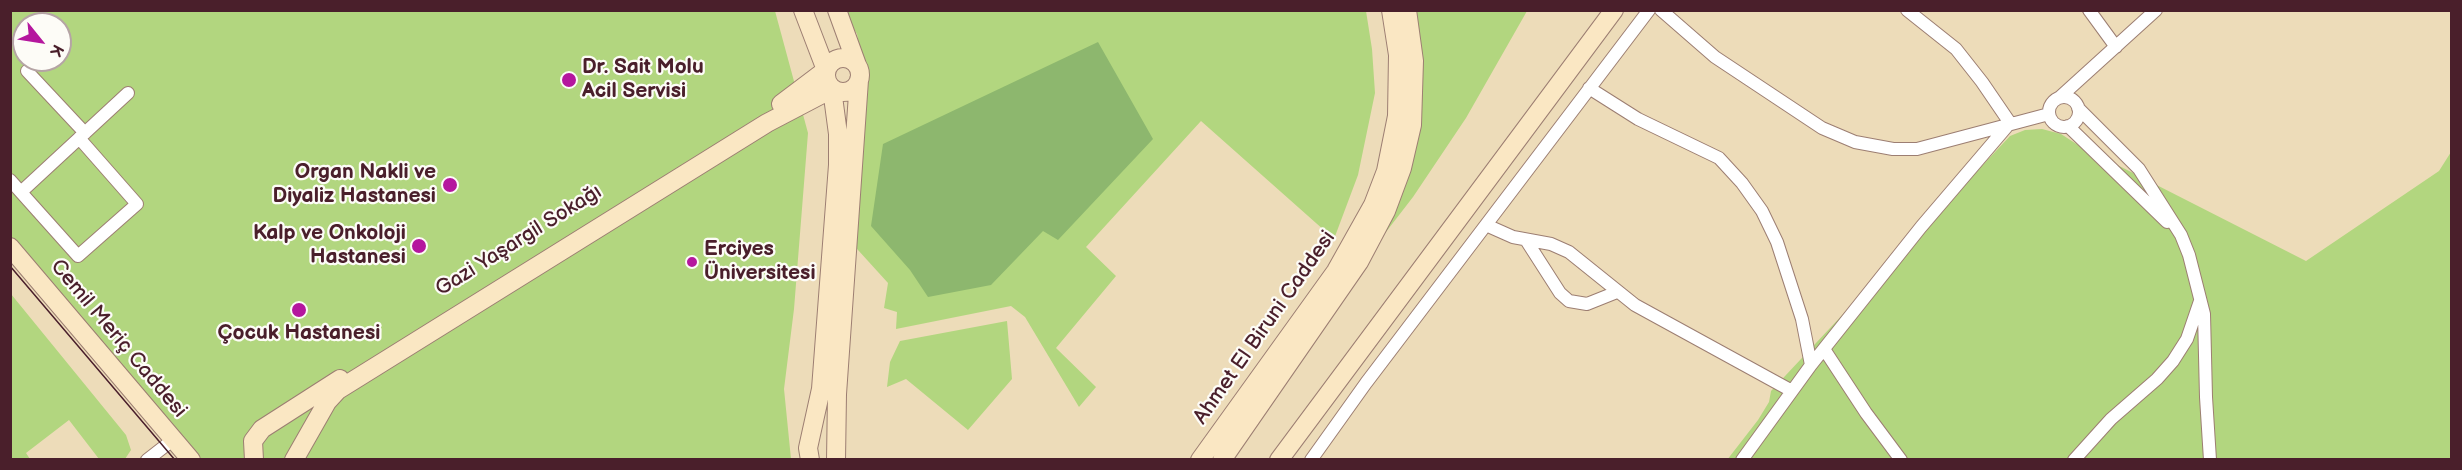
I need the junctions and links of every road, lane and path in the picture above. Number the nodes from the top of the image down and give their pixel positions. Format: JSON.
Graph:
{"nodes":[{"id":1,"x":803,"y":10,"type":"edge"},
{"id":2,"x":837,"y":10,"type":"edge"},
{"id":3,"x":1391,"y":10,"type":"edge"},
{"id":4,"x":1407,"y":10,"type":"edge"},
{"id":5,"x":1614,"y":10,"type":"edge"},
{"id":6,"x":1649,"y":10,"type":"edge"},
{"id":7,"x":1661,"y":10,"type":"edge"},
{"id":8,"x":1907,"y":10,"type":"edge"},
{"id":9,"x":2089,"y":10,"type":"edge"},
{"id":10,"x":2156,"y":10,"type":"edge"},
{"id":11,"x":2116,"y":47,"type":"junction"},
{"id":12,"x":826,"y":70,"type":"junction"},
{"id":13,"x":28,"y":72,"type":"edge"},
{"id":14,"x":858,"y":73,"type":"junction"},
{"id":15,"x":1589,"y":88,"type":"junction"},
{"id":16,"x":832,"y":89,"type":"junction"},
{"id":17,"x":128,"y":93,"type":"dead end"},
{"id":18,"x":2059,"y":98,"type":"junction"},
{"id":19,"x":2078,"y":108,"type":"junction"},
{"id":20,"x":2049,"y":114,"type":"junction"},
{"id":21,"x":2010,"y":123,"type":"junction"},
{"id":22,"x":2068,"y":126,"type":"junction"},
{"id":23,"x":82,"y":136,"type":"junction"},
{"id":24,"x":10,"y":180,"type":"edge"},
{"id":25,"x":21,"y":192,"type":"junction"},
{"id":26,"x":1486,"y":225,"type":"junction"},
{"id":27,"x":2181,"y":235,"type":"junction"},
{"id":28,"x":1527,"y":240,"type":"junction"},
{"id":29,"x":10,"y":247,"type":"edge"},
{"id":30,"x":1347,"y":266,"type":"junction"},
{"id":31,"x":1617,"y":292,"type":"junction"},
{"id":32,"x":2201,"y":296,"type":"junction"},
{"id":33,"x":834,"y":313,"type":"junction"},
{"id":34,"x":1824,"y":349,"type":"junction"},
{"id":35,"x":1811,"y":365,"type":"junction"},
{"id":36,"x":1792,"y":391,"type":"junction"},
{"id":37,"x":174,"y":439,"type":"junction"},
{"id":38,"x":147,"y":459,"type":"edge"},
{"id":39,"x":191,"y":459,"type":"edge"},
{"id":40,"x":254,"y":459,"type":"edge"},
{"id":41,"x":294,"y":459,"type":"edge"},
{"id":42,"x":810,"y":459,"type":"edge"},
{"id":43,"x":835,"y":459,"type":"edge"},
{"id":44,"x":1200,"y":459,"type":"edge"},
{"id":45,"x":1222,"y":459,"type":"edge"},
{"id":46,"x":1279,"y":459,"type":"edge"},
{"id":47,"x":1311,"y":459,"type":"edge"},
{"id":48,"x":1742,"y":459,"type":"edge"},
{"id":49,"x":1901,"y":459,"type":"edge"},
{"id":50,"x":2074,"y":459,"type":"edge"},
{"id":51,"x":2210,"y":459,"type":"edge"}],
"edges":[{"from":1,"to":12,"type":"street"},
{"from":2,"to":14,"type":"street"},
{"from":3,"to":30,"type":"street","name":"Ahmet El Biruni Caddesi"},
{"from":4,"to":30,"type":"street","name":"Ahmet El Biruni Caddesi"},
{"from":5,"to":46,"type":"street"},
{"from":6,"to":15,"type":"street"},
{"from":7,"to":21,"type":"street"},
{"from":8,"to":21,"type":"street"},
{"from":9,"to":11,"type":"street"},
{"from":10,"to":11,"type":"street"},
{"from":11,"to":18,"type":"street"},
{"from":12,"to":14,"type":"street"},
{"from":12,"to":16,"type":"street"},
{"from":12,"to":40,"type":"street","name":"Gazi Yaşargil Sokağı"},
{"from":13,"to":23,"type":"street"},
{"from":14,"to":16,"type":"street"},
{"from":14,"to":33,"type":"street"},
{"from":15,"to":26,"type":"street"},
{"from":15,"to":35,"type":"street"},
{"from":16,"to":33,"type":"street"},
{"from":16,"to":41,"type":"street","name":"Gazi Yaşargil Sokağı"},
{"from":17,"to":23,"type":"street"},
{"from":18,"to":19,"type":"street"},
{"from":18,"to":20,"type":"street"},
{"from":19,"to":22,"type":"street"},
{"from":19,"to":27,"type":"street"},
{"from":20,"to":21,"type":"street"},
{"from":20,"to":22,"type":"street"},
{"from":21,"to":34,"type":"street"},
{"from":22,"to":27,"type":"street"},
{"from":23,"to":25,"type":"street"},
{"from":23,"to":25,"type":"street"},
{"from":24,"to":25,"type":"street"},
{"from":26,"to":28,"type":"street"},
{"from":26,"to":47,"type":"street"},
{"from":27,"to":32,"type":"street"},
{"from":28,"to":31,"type":"street"},
{"from":28,"to":31,"type":"street"},
{"from":29,"to":37,"type":"street","name":"Cemil Meriç Caddesi"},
{"from":30,"to":44,"type":"street","name":"Ahmet El Biruni Caddesi"},
{"from":30,"to":45,"type":"street","name":"Ahmet El Biruni Caddesi"},
{"from":31,"to":36,"type":"street"},
{"from":32,"to":50,"type":"street"},
{"from":32,"to":51,"type":"street"},
{"from":33,"to":42,"type":"street"},
{"from":33,"to":43,"type":"street"},
{"from":34,"to":35,"type":"street"},
{"from":34,"to":49,"type":"street"},
{"from":35,"to":36,"type":"street"},
{"from":36,"to":48,"type":"street"},
{"from":37,"to":38,"type":"street"},
{"from":37,"to":39,"type":"street","name":"Cemil Meriç Caddesi"},
{"from":42,"to":43,"type":"street"}]}
